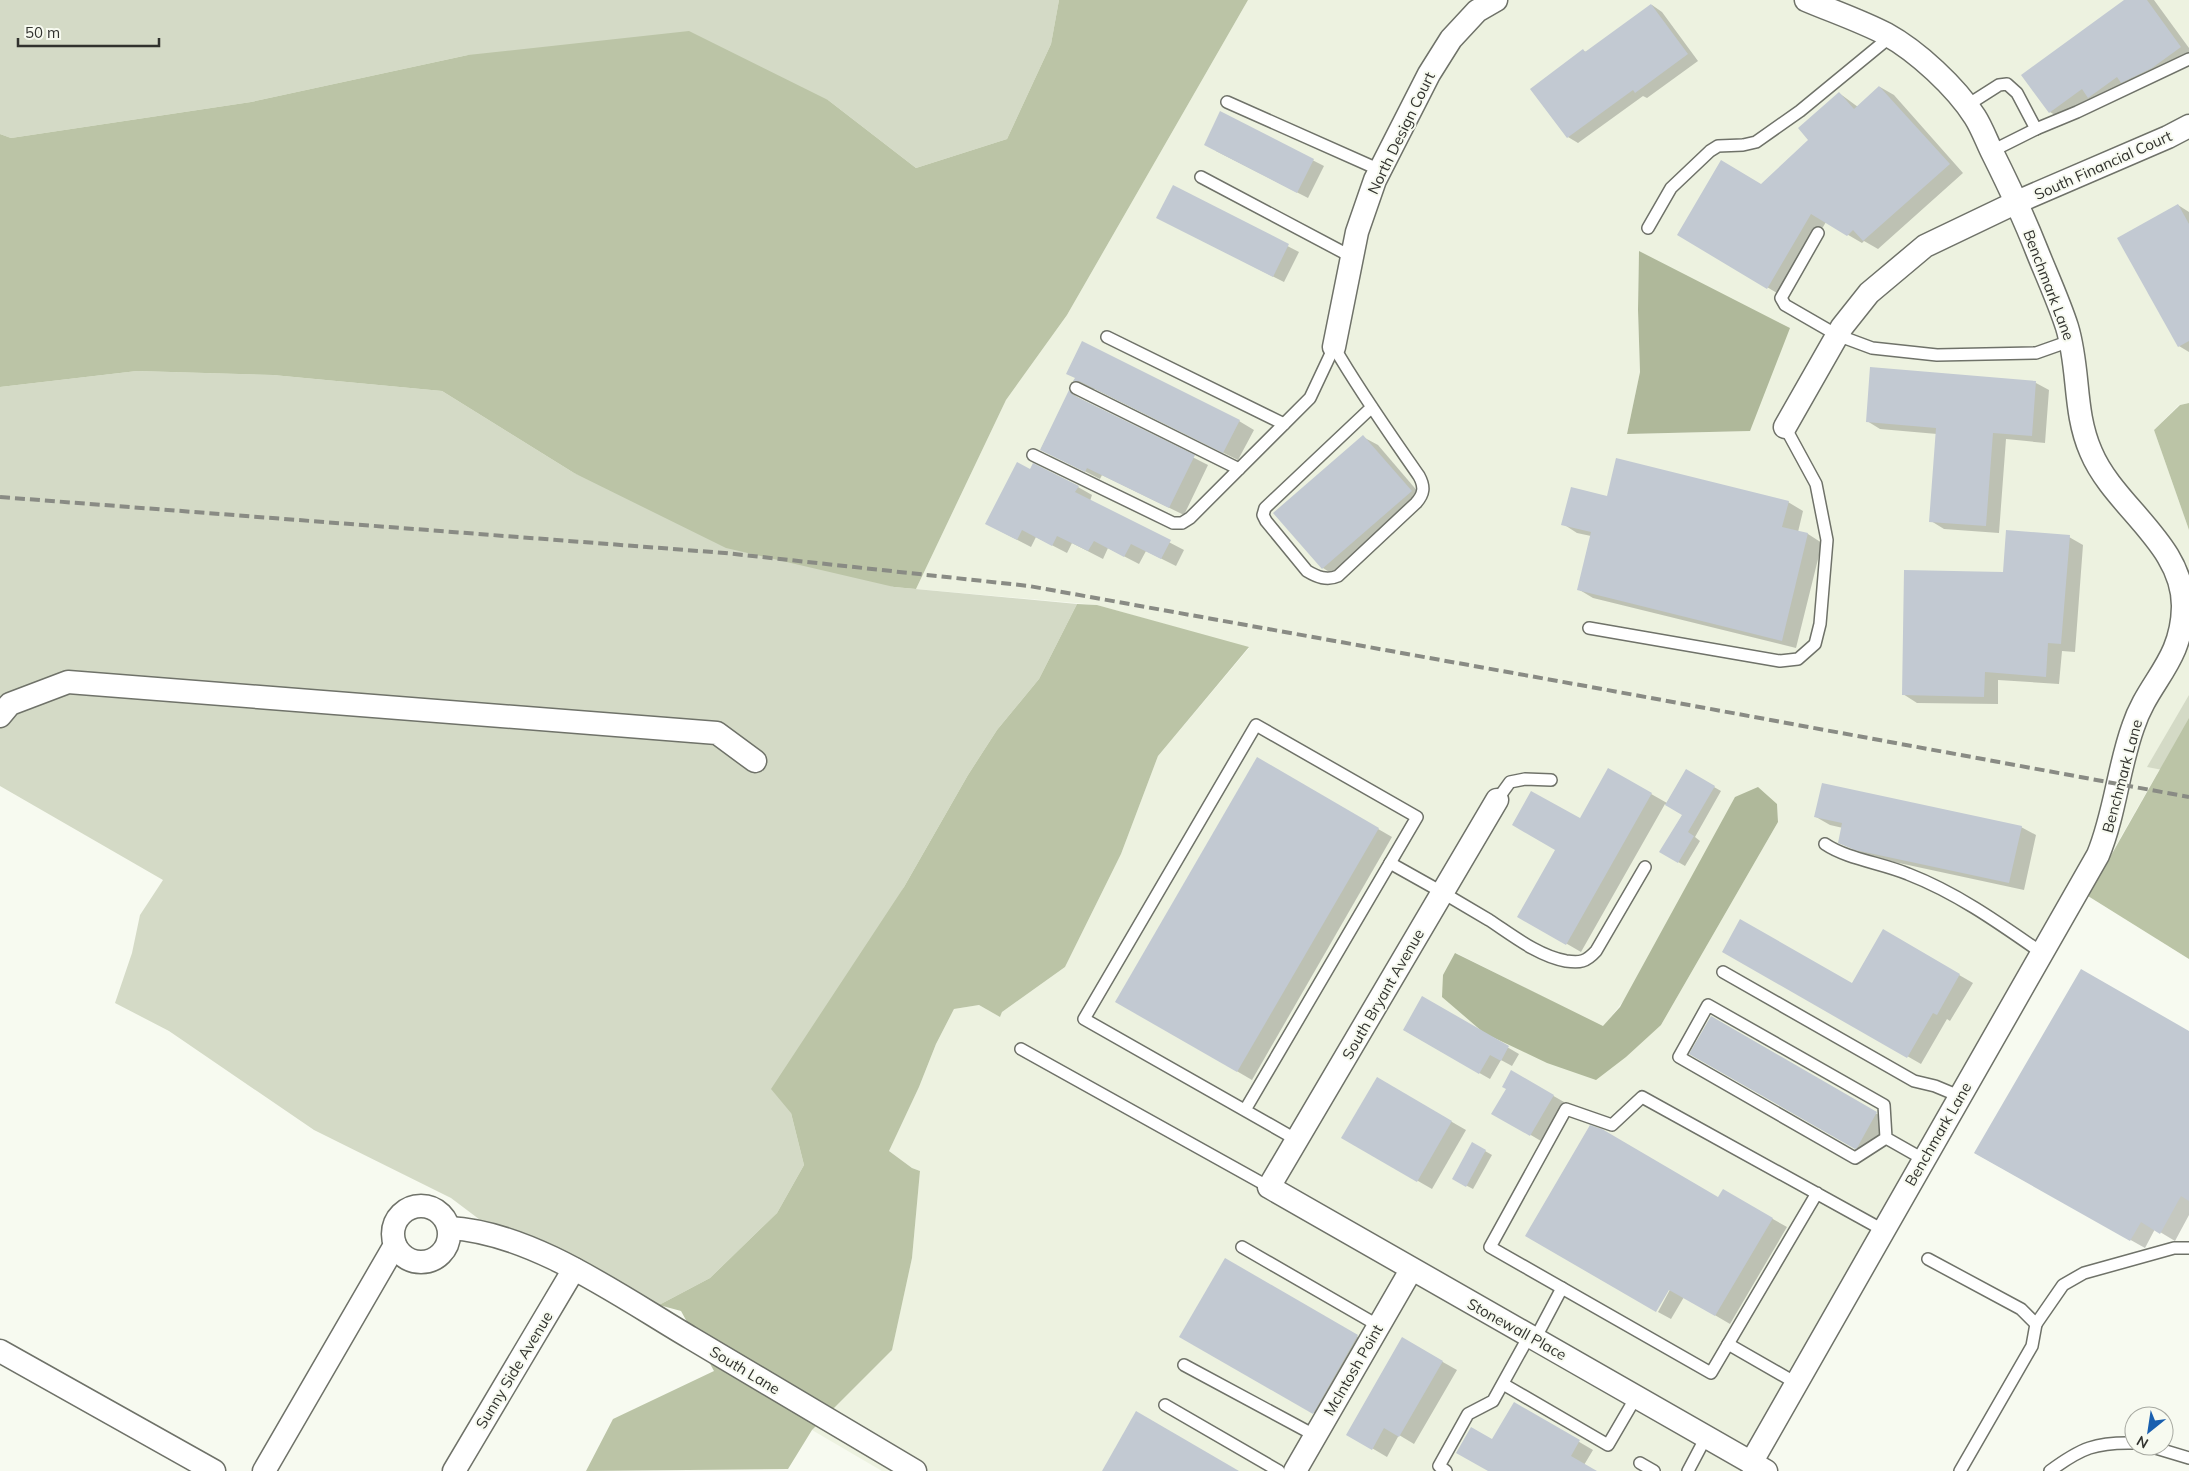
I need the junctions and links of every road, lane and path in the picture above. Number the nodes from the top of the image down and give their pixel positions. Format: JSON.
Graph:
{"nodes":[{"id":1,"x":1496,"y":0,"type":"edge"},
{"id":2,"x":1806,"y":0,"type":"edge"},
{"id":3,"x":1890,"y":37,"type":"junction"},
{"id":4,"x":2189,"y":59,"type":"edge"},
{"id":5,"x":1227,"y":102,"type":"dead end"},
{"id":6,"x":1966,"y":106,"type":"junction"},
{"id":7,"x":2189,"y":126,"type":"edge"},
{"id":8,"x":2036,"y":129,"type":"junction"},
{"id":9,"x":1992,"y":151,"type":"junction"},
{"id":10,"x":1380,"y":170,"type":"junction"},
{"id":11,"x":1201,"y":177,"type":"dead end"},
{"id":12,"x":2017,"y":202,"type":"junction"},
{"id":13,"x":1648,"y":228,"type":"dead end"},
{"id":14,"x":1818,"y":233,"type":"dead end"},
{"id":15,"x":1352,"y":257,"type":"junction"},
{"id":16,"x":1838,"y":335,"type":"junction"},
{"id":17,"x":1107,"y":337,"type":"dead end"},
{"id":18,"x":2070,"y":341,"type":"junction"},
{"id":19,"x":1334,"y":348,"type":"junction"},
{"id":20,"x":1076,"y":388,"type":"dead end"},
{"id":21,"x":1372,"y":407,"type":"junction"},
{"id":22,"x":1284,"y":424,"type":"junction"},
{"id":23,"x":1785,"y":426,"type":"joint"},
{"id":24,"x":1032,"y":454,"type":"dead end"},
{"id":25,"x":1239,"y":469,"type":"junction"},
{"id":26,"x":1589,"y":628,"type":"dead end"},
{"id":27,"x":0,"y":716,"type":"edge"},
{"id":28,"x":755,"y":761,"type":"dead end"},
{"id":29,"x":1551,"y":780,"type":"dead end"},
{"id":30,"x":1497,"y":800,"type":"joint"},
{"id":31,"x":1825,"y":844,"type":"dead end"},
{"id":32,"x":1390,"y":863,"type":"junction"},
{"id":33,"x":1645,"y":867,"type":"dead end"},
{"id":34,"x":1443,"y":892,"type":"junction"},
{"id":35,"x":2042,"y":953,"type":"junction"},
{"id":36,"x":1723,"y":972,"type":"dead end"},
{"id":37,"x":1021,"y":1049,"type":"dead end"},
{"id":38,"x":1959,"y":1096,"type":"junction"},
{"id":39,"x":1245,"y":1110,"type":"junction"},
{"id":40,"x":1886,"y":1138,"type":"junction"},
{"id":41,"x":1297,"y":1140,"type":"junction"},
{"id":42,"x":1923,"y":1159,"type":"junction"},
{"id":43,"x":1270,"y":1187,"type":"junction"},
{"id":44,"x":1817,"y":1193,"type":"junction"},
{"id":45,"x":449,"y":1228,"type":"junction"},
{"id":46,"x":1883,"y":1230,"type":"junction"},
{"id":47,"x":396,"y":1245,"type":"junction"},
{"id":48,"x":1242,"y":1247,"type":"dead end"},
{"id":49,"x":2189,"y":1248,"type":"edge"},
{"id":50,"x":1928,"y":1259,"type":"dead end"},
{"id":51,"x":574,"y":1269,"type":"junction"},
{"id":52,"x":1411,"y":1270,"type":"junction"},
{"id":53,"x":1562,"y":1288,"type":"junction"},
{"id":54,"x":2036,"y":1324,"type":"junction"},
{"id":55,"x":1379,"y":1326,"type":"junction"},
{"id":56,"x":1532,"y":1338,"type":"junction"},
{"id":57,"x":1728,"y":1344,"type":"junction"},
{"id":58,"x":0,"y":1351,"type":"edge"},
{"id":59,"x":1184,"y":1365,"type":"dead end"},
{"id":60,"x":1796,"y":1383,"type":"junction"},
{"id":61,"x":1502,"y":1384,"type":"junction"},
{"id":62,"x":1636,"y":1397,"type":"junction"},
{"id":63,"x":1166,"y":1405,"type":"dead end"},
{"id":64,"x":1316,"y":1436,"type":"junction"},
{"id":65,"x":1706,"y":1437,"type":"junction"},
{"id":66,"x":2124,"y":1443,"type":"edge"},
{"id":67,"x":2174,"y":1453,"type":"edge"},
{"id":68,"x":2189,"y":1458,"type":"edge"},
{"id":69,"x":1640,"y":1463,"type":"dead end"},
{"id":70,"x":1758,"y":1467,"type":"edge"},
{"id":71,"x":214,"y":1471,"type":"edge"},
{"id":72,"x":264,"y":1471,"type":"edge"},
{"id":73,"x":454,"y":1471,"type":"edge"},
{"id":74,"x":916,"y":1471,"type":"edge"},
{"id":75,"x":1280,"y":1471,"type":"edge"},
{"id":76,"x":1295,"y":1471,"type":"edge"},
{"id":77,"x":1446,"y":1471,"type":"edge"},
{"id":78,"x":1654,"y":1471,"type":"edge"},
{"id":79,"x":1688,"y":1471,"type":"edge"},
{"id":80,"x":1960,"y":1471,"type":"edge"},
{"id":81,"x":2050,"y":1471,"type":"edge"}],
"edges":[{"from":1,"to":10,"type":"street","name":"North Design Court"},
{"from":2,"to":3,"type":"street","name":"Benchmark Lane"},
{"from":3,"to":6,"type":"street","name":"Benchmark Lane"},
{"from":3,"to":13,"type":"lane"},
{"from":4,"to":8,"type":"lane"},
{"from":5,"to":10,"type":"lane"},
{"from":6,"to":8,"type":"lane"},
{"from":6,"to":9,"type":"street","name":"Benchmark Lane"},
{"from":7,"to":12,"type":"street","name":"South Financial Court"},
{"from":8,"to":9,"type":"lane"},
{"from":9,"to":12,"type":"street","name":"Benchmark Lane"},
{"from":10,"to":15,"type":"street","name":"North Design Court"},
{"from":11,"to":15,"type":"lane"},
{"from":12,"to":16,"type":"street","name":"South Financial Court"},
{"from":12,"to":18,"type":"street","name":"Benchmark Lane"},
{"from":14,"to":16,"type":"lane"},
{"from":15,"to":19,"type":"street","name":"North Design Court"},
{"from":16,"to":18,"type":"lane"},
{"from":16,"to":23,"type":"street","name":"South Financial Court"},
{"from":17,"to":22,"type":"lane"},
{"from":18,"to":35,"type":"street","name":"Benchmark Lane"},
{"from":19,"to":21,"type":"lane"},
{"from":19,"to":22,"type":"lane"},
{"from":20,"to":25,"type":"lane"},
{"from":21,"to":21,"type":"lane"},
{"from":22,"to":25,"type":"lane"},
{"from":23,"to":26,"type":"lane"},
{"from":24,"to":25,"type":"lane"},
{"from":27,"to":28,"type":"street"},
{"from":29,"to":30,"type":"lane"},
{"from":30,"to":34,"type":"street","name":"South Bryant Avenue"},
{"from":31,"to":35,"type":"lane"},
{"from":32,"to":34,"type":"lane"},
{"from":32,"to":39,"type":"lane"},
{"from":32,"to":39,"type":"lane"},
{"from":33,"to":34,"type":"lane"},
{"from":34,"to":41,"type":"street","name":"South Bryant Avenue"},
{"from":35,"to":38,"type":"street","name":"Benchmark Lane"},
{"from":36,"to":38,"type":"lane"},
{"from":37,"to":43,"type":"lane"},
{"from":38,"to":42,"type":"street","name":"Benchmark Lane"},
{"from":39,"to":41,"type":"lane"},
{"from":40,"to":40,"type":"lane"},
{"from":40,"to":42,"type":"lane"},
{"from":41,"to":43,"type":"street","name":"South Bryant Avenue"},
{"from":42,"to":46,"type":"street","name":"Benchmark Lane"},
{"from":43,"to":52,"type":"street","name":"Stonewall Place"},
{"from":44,"to":46,"type":"lane"},
{"from":44,"to":53,"type":"lane"},
{"from":44,"to":57,"type":"lane"},
{"from":45,"to":47,"type":"street"},
{"from":45,"to":47,"type":"street"},
{"from":45,"to":51,"type":"street","name":"South Lane"},
{"from":46,"to":60,"type":"street","name":"Benchmark Lane"},
{"from":47,"to":72,"type":"street"},
{"from":48,"to":55,"type":"lane"},
{"from":49,"to":54,"type":"lane"},
{"from":50,"to":54,"type":"lane"},
{"from":51,"to":73,"type":"street","name":"Sunny Side Avenue"},
{"from":51,"to":74,"type":"street","name":"South Lane"},
{"from":52,"to":55,"type":"street","name":"McIntosh Point"},
{"from":52,"to":56,"type":"street","name":"Stonewall Place"},
{"from":53,"to":56,"type":"lane"},
{"from":53,"to":57,"type":"lane"},
{"from":54,"to":80,"type":"lane"},
{"from":55,"to":64,"type":"street","name":"McIntosh Point"},
{"from":56,"to":61,"type":"lane"},
{"from":56,"to":62,"type":"street","name":"Stonewall Place"},
{"from":57,"to":60,"type":"lane"},
{"from":58,"to":71,"type":"street"},
{"from":59,"to":64,"type":"lane"},
{"from":60,"to":70,"type":"street","name":"Benchmark Lane"},
{"from":61,"to":62,"type":"lane"},
{"from":61,"to":77,"type":"lane"},
{"from":62,"to":65,"type":"street","name":"Stonewall Place"},
{"from":63,"to":75,"type":"lane"},
{"from":64,"to":76,"type":"street","name":"McIntosh Point"},
{"from":65,"to":70,"type":"street","name":"Stonewall Place"},
{"from":65,"to":79,"type":"lane"},
{"from":66,"to":81,"type":"lane"},
{"from":67,"to":68,"type":"lane"},
{"from":69,"to":78,"type":"lane"}]}
